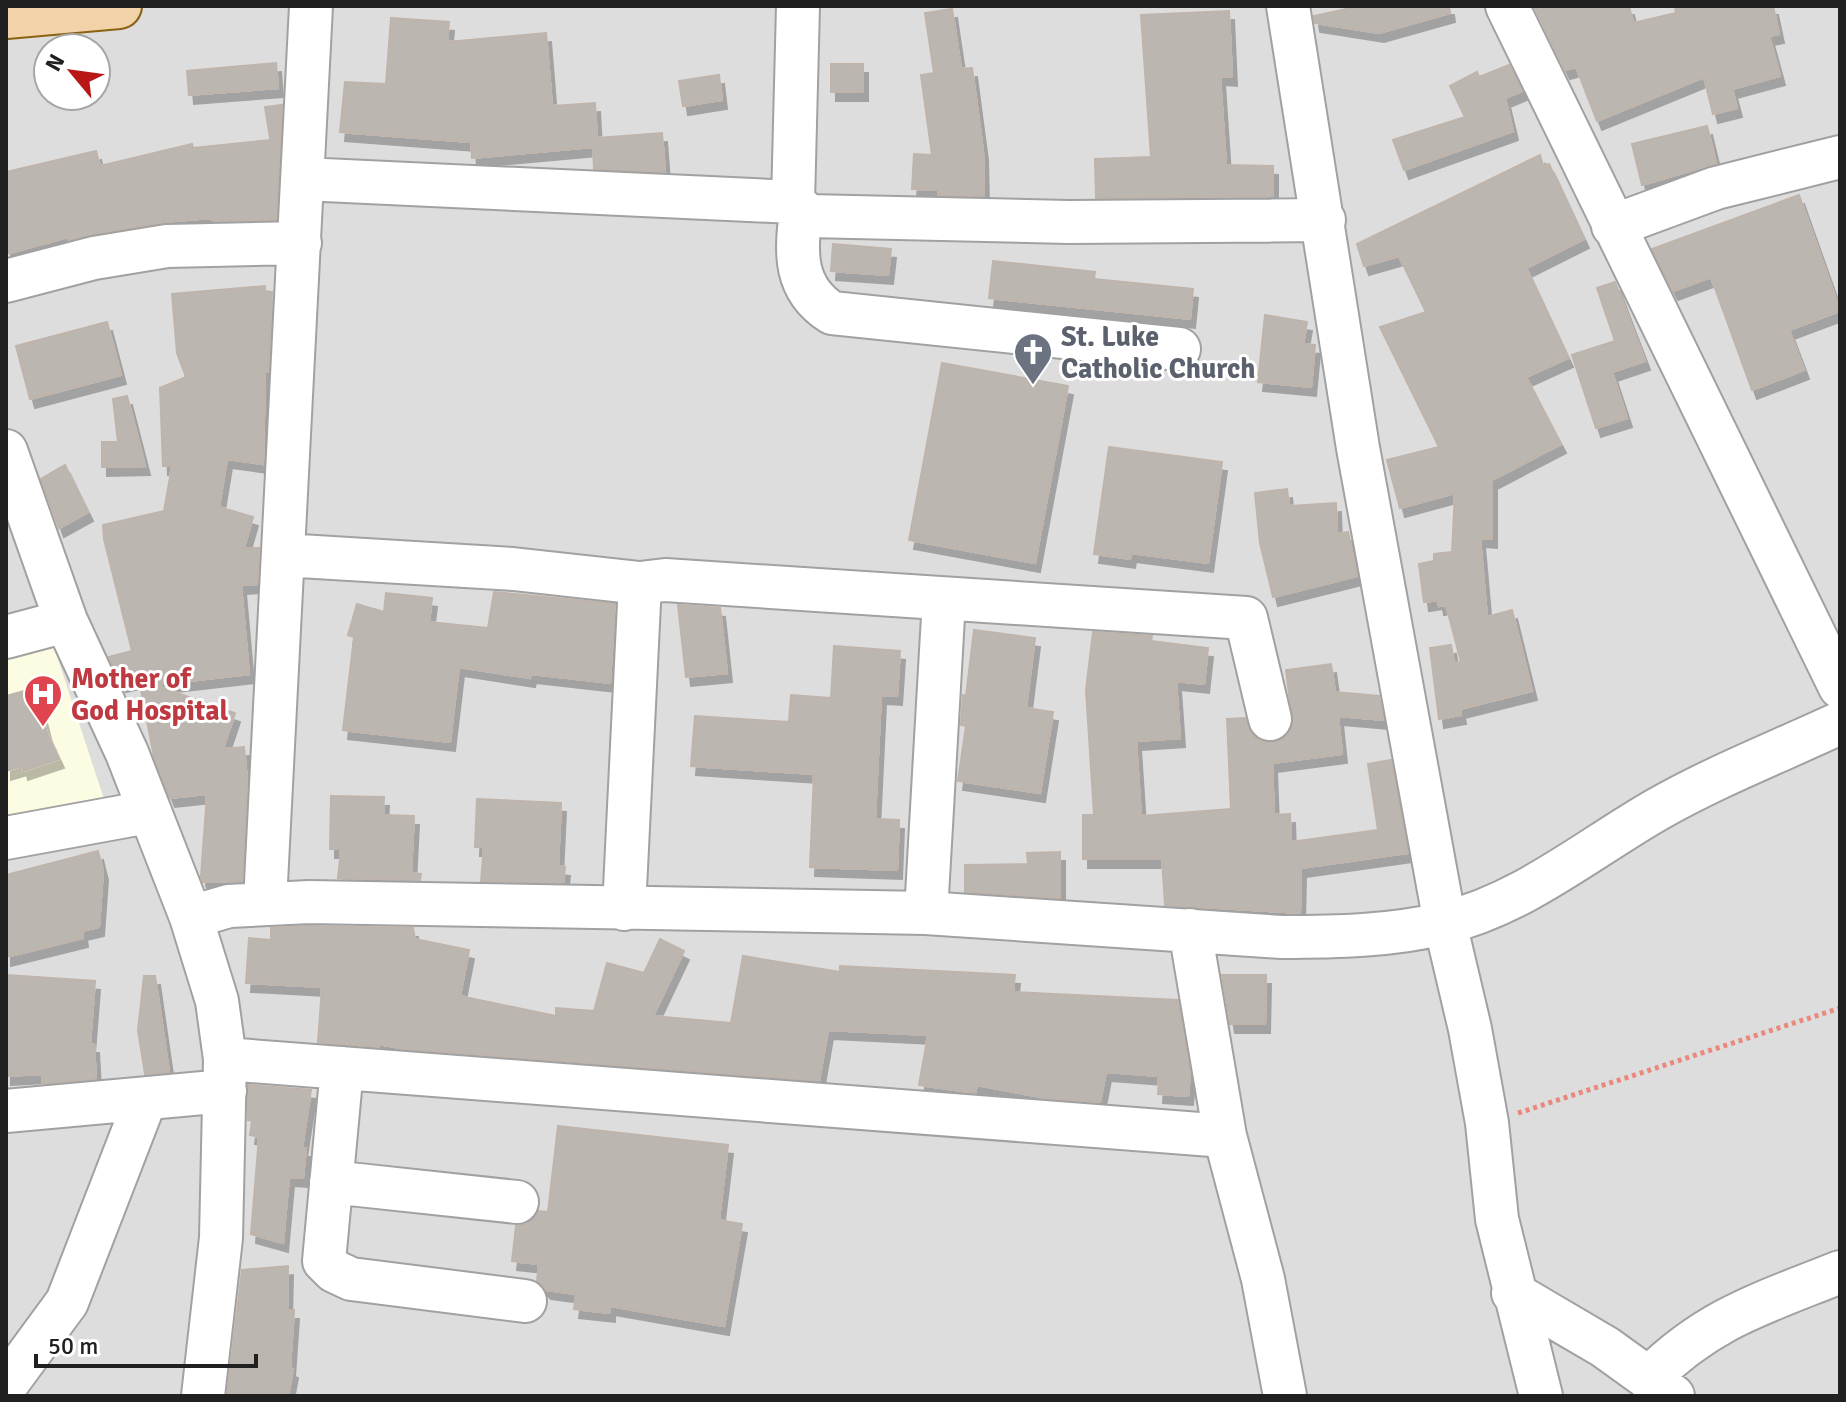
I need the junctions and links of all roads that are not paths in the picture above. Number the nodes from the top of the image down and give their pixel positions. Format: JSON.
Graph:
{"nodes":[{"id":1,"x":119,"y":6,"type":"edge"},
{"id":2,"x":311,"y":6,"type":"edge"},
{"id":3,"x":798,"y":6,"type":"edge"},
{"id":4,"x":1288,"y":6,"type":"edge"},
{"id":5,"x":1507,"y":6,"type":"edge"},
{"id":6,"x":6,"y":16,"type":"edge"},
{"id":7,"x":1840,"y":157,"type":"edge"},
{"id":8,"x":303,"y":179,"type":"junction"},
{"id":9,"x":797,"y":207,"type":"junction"},
{"id":10,"x":1324,"y":220,"type":"junction"},
{"id":11,"x":1613,"y":226,"type":"junction"},
{"id":12,"x":300,"y":243,"type":"junction"},
{"id":13,"x":6,"y":281,"type":"edge"},
{"id":14,"x":1179,"y":349,"type":"dead end"},
{"id":15,"x":6,"y":451,"type":"edge"},
{"id":16,"x":283,"y":555,"type":"junction"},
{"id":17,"x":640,"y":583,"type":"junction"},
{"id":18,"x":944,"y":599,"type":"junction"},
{"id":19,"x":66,"y":621,"type":"junction"},
{"id":20,"x":6,"y":637,"type":"edge"},
{"id":21,"x":1840,"y":687,"type":"edge"},
{"id":22,"x":1270,"y":719,"type":"dead end"},
{"id":23,"x":1840,"y":723,"type":"edge"},
{"id":24,"x":148,"y":812,"type":"junction"},
{"id":25,"x":6,"y":838,"type":"edge"},
{"id":26,"x":265,"y":902,"type":"junction"},
{"id":27,"x":624,"y":909,"type":"junction"},
{"id":28,"x":926,"y":913,"type":"junction"},
{"id":29,"x":191,"y":917,"type":"junction"},
{"id":30,"x":1445,"y":923,"type":"junction"},
{"id":31,"x":1190,"y":930,"type":"junction"},
{"id":32,"x":342,"y":1068,"type":"junction"},
{"id":33,"x":225,"y":1075,"type":"junction"},
{"id":34,"x":146,"y":1098,"type":"junction"},
{"id":35,"x":6,"y":1111,"type":"edge"},
{"id":36,"x":1225,"y":1136,"type":"junction"},
{"id":37,"x":331,"y":1182,"type":"junction"},
{"id":38,"x":517,"y":1202,"type":"dead end"},
{"id":39,"x":1840,"y":1272,"type":"edge"},
{"id":40,"x":1513,"y":1293,"type":"junction"},
{"id":41,"x":525,"y":1301,"type":"dead end"},
{"id":42,"x":6,"y":1385,"type":"edge"},
{"id":43,"x":1661,"y":1387,"type":"edge"},
{"id":44,"x":203,"y":1396,"type":"edge"},
{"id":45,"x":1285,"y":1396,"type":"edge"},
{"id":46,"x":1541,"y":1396,"type":"edge"}],
"edges":[{"from":1,"to":6,"type":"main road"},
{"from":2,"to":8,"type":"street"},
{"from":3,"to":9,"type":"street"},
{"from":4,"to":10,"type":"street"},
{"from":5,"to":11,"type":"street"},
{"from":7,"to":11,"type":"street"},
{"from":8,"to":9,"type":"street"},
{"from":8,"to":12,"type":"street"},
{"from":9,"to":10,"type":"street"},
{"from":9,"to":14,"type":"street"},
{"from":10,"to":30,"type":"street"},
{"from":11,"to":21,"type":"street"},
{"from":12,"to":13,"type":"street"},
{"from":12,"to":16,"type":"street"},
{"from":15,"to":19,"type":"street"},
{"from":16,"to":17,"type":"street"},
{"from":16,"to":26,"type":"street"},
{"from":17,"to":18,"type":"street"},
{"from":17,"to":27,"type":"street"},
{"from":18,"to":22,"type":"street"},
{"from":18,"to":28,"type":"street"},
{"from":19,"to":20,"type":"street"},
{"from":19,"to":24,"type":"street"},
{"from":23,"to":30,"type":"street"},
{"from":24,"to":25,"type":"street"},
{"from":24,"to":29,"type":"street"},
{"from":26,"to":27,"type":"street"},
{"from":26,"to":29,"type":"street"},
{"from":27,"to":28,"type":"street"},
{"from":28,"to":31,"type":"street"},
{"from":29,"to":33,"type":"street"},
{"from":30,"to":31,"type":"street"},
{"from":30,"to":40,"type":"street"},
{"from":31,"to":36,"type":"street"},
{"from":32,"to":33,"type":"street"},
{"from":32,"to":36,"type":"street"},
{"from":32,"to":37,"type":"street"},
{"from":33,"to":34,"type":"street"},
{"from":33,"to":44,"type":"street"},
{"from":34,"to":35,"type":"street"},
{"from":34,"to":42,"type":"street"},
{"from":36,"to":45,"type":"street"},
{"from":37,"to":38,"type":"street"},
{"from":37,"to":41,"type":"street"},
{"from":39,"to":43,"type":"street"},
{"from":40,"to":43,"type":"street"},
{"from":40,"to":46,"type":"street"}]}
